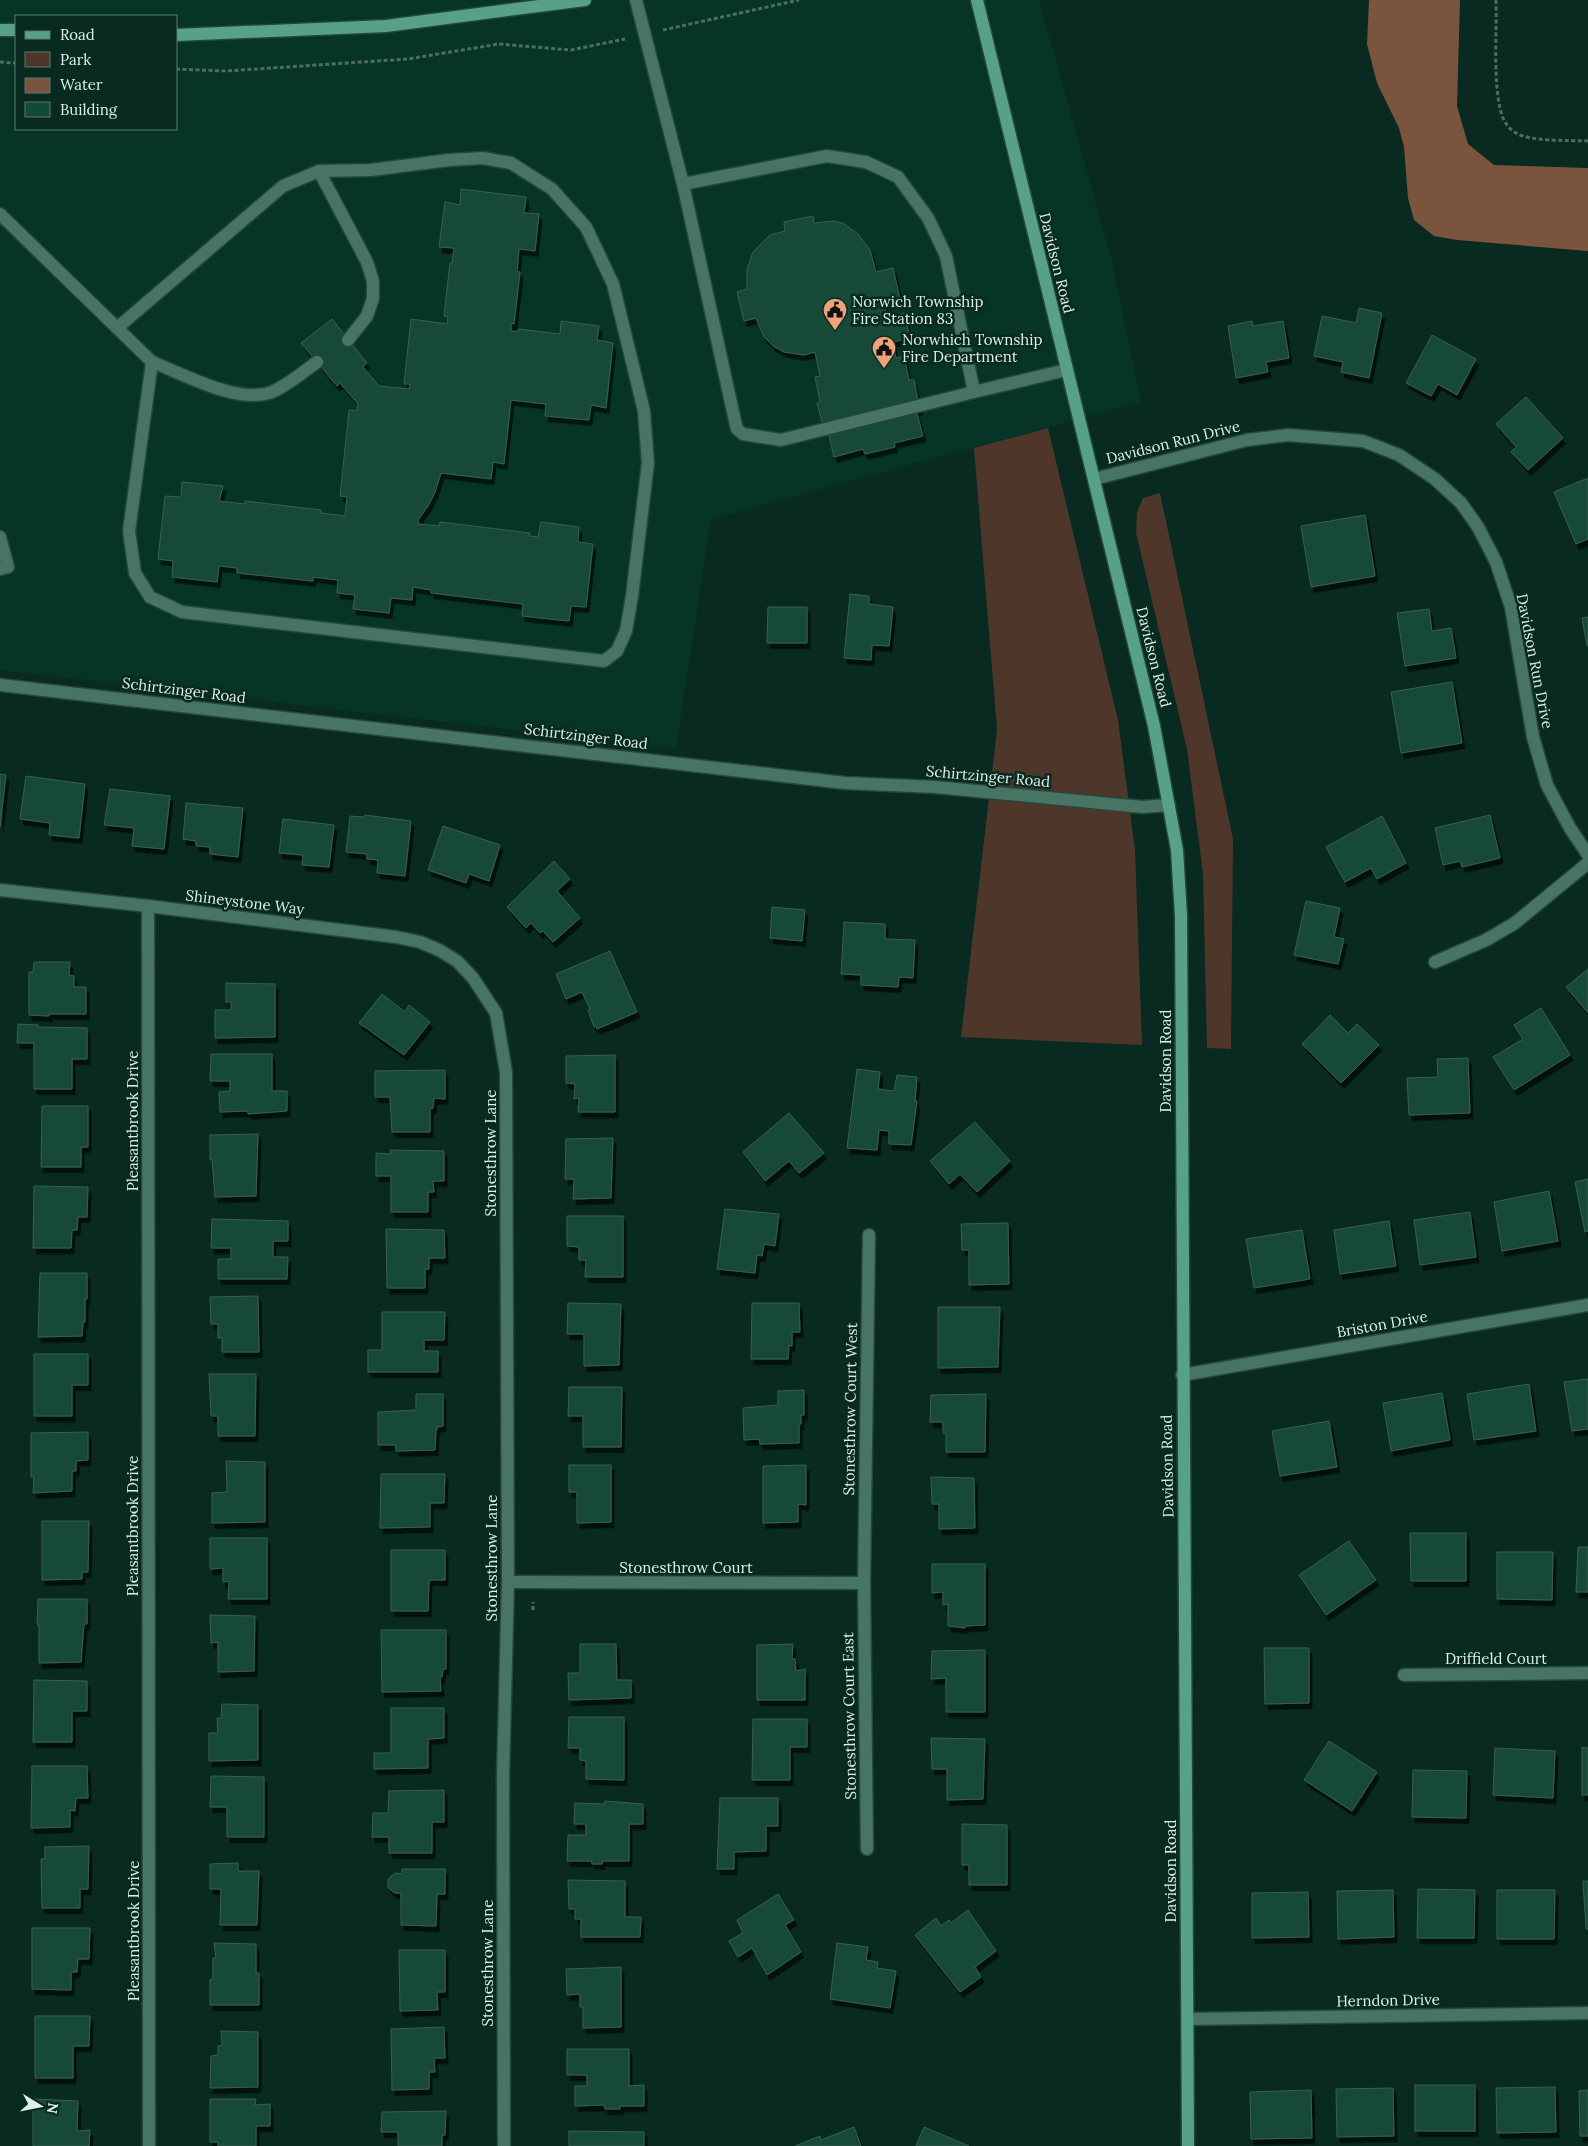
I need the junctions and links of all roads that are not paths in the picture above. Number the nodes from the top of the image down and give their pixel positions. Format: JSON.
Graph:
{"nodes":[{"id":1,"x":585,"y":0,"type":"edge"},
{"id":2,"x":636,"y":0,"type":"edge"},
{"id":3,"x":977,"y":0,"type":"edge"},
{"id":4,"x":0,"y":30,"type":"edge"},
{"id":5,"x":15,"y":30,"type":"edge"},
{"id":6,"x":178,"y":35,"type":"edge"},
{"id":7,"x":319,"y":171,"type":"junction"},
{"id":8,"x":683,"y":184,"type":"junction"},
{"id":9,"x":0,"y":214,"type":"edge"},
{"id":10,"x":117,"y":328,"type":"junction"},
{"id":11,"x":348,"y":340,"type":"dead end"},
{"id":12,"x":152,"y":362,"type":"junction"},
{"id":13,"x":317,"y":362,"type":"dead end"},
{"id":14,"x":1066,"y":370,"type":"junction"},
{"id":15,"x":974,"y":392,"type":"junction"},
{"id":16,"x":1094,"y":479,"type":"junction"},
{"id":17,"x":0,"y":537,"type":"edge"},
{"id":18,"x":0,"y":569,"type":"edge"},
{"id":19,"x":0,"y":685,"type":"edge"},
{"id":20,"x":1169,"y":805,"type":"junction"},
{"id":21,"x":1588,"y":855,"type":"edge"},
{"id":22,"x":1588,"y":863,"type":"edge"},
{"id":23,"x":0,"y":890,"type":"edge"},
{"id":24,"x":148,"y":906,"type":"junction"},
{"id":25,"x":1435,"y":962,"type":"dead end"},
{"id":26,"x":474,"y":978,"type":"joint"},
{"id":27,"x":869,"y":1236,"type":"dead end"},
{"id":28,"x":1588,"y":1305,"type":"edge"},
{"id":29,"x":1182,"y":1375,"type":"junction"},
{"id":30,"x":508,"y":1582,"type":"junction"},
{"id":31,"x":864,"y":1583,"type":"junction"},
{"id":32,"x":1588,"y":1674,"type":"edge"},
{"id":33,"x":1404,"y":1675,"type":"dead end"},
{"id":34,"x":866,"y":1849,"type":"dead end"},
{"id":35,"x":1588,"y":2013,"type":"edge"},
{"id":36,"x":1188,"y":2019,"type":"junction"},
{"id":37,"x":150,"y":2146,"type":"edge"},
{"id":38,"x":504,"y":2146,"type":"edge"},
{"id":39,"x":1188,"y":2146,"type":"edge"}],
"edges":[{"from":1,"to":6,"type":"main road"},
{"from":2,"to":8,"type":"street"},
{"from":3,"to":14,"type":"main road","name":"Davidson Road"},
{"from":4,"to":5,"type":"main road"},
{"from":7,"to":10,"type":"street"},
{"from":7,"to":11,"type":"street"},
{"from":7,"to":12,"type":"street"},
{"from":8,"to":15,"type":"street"},
{"from":8,"to":15,"type":"street"},
{"from":9,"to":10,"type":"street"},
{"from":10,"to":12,"type":"street"},
{"from":12,"to":13,"type":"street"},
{"from":14,"to":15,"type":"street"},
{"from":14,"to":16,"type":"main road","name":"Davidson Road"},
{"from":16,"to":20,"type":"main road","name":"Davidson Road"},
{"from":16,"to":21,"type":"street","name":"Davidson Run Drive"},
{"from":17,"to":18,"type":"street"},
{"from":19,"to":20,"type":"street","name":"Schirtzinger Road"},
{"from":20,"to":29,"type":"main road","name":"Davidson Road"},
{"from":22,"to":25,"type":"street"},
{"from":23,"to":24,"type":"street","name":"Shineystone Way"},
{"from":24,"to":26,"type":"street","name":"Shineystone Way"},
{"from":24,"to":37,"type":"street","name":"Pleasantbrook Drive"},
{"from":26,"to":30,"type":"street","name":"Stonesthrow Lane"},
{"from":27,"to":31,"type":"street","name":"Stonesthrow Court West"},
{"from":28,"to":29,"type":"street","name":"Briston Drive"},
{"from":29,"to":36,"type":"main road","name":"Davidson Road"},
{"from":30,"to":31,"type":"street","name":"Stonesthrow Court"},
{"from":30,"to":38,"type":"street","name":"Stonesthrow Lane"},
{"from":31,"to":34,"type":"street","name":"Stonesthrow Court East"},
{"from":32,"to":33,"type":"street","name":"Driffield Court"},
{"from":35,"to":36,"type":"street","name":"Herndon Drive"},
{"from":36,"to":39,"type":"main road","name":"Davidson Road"}]}
